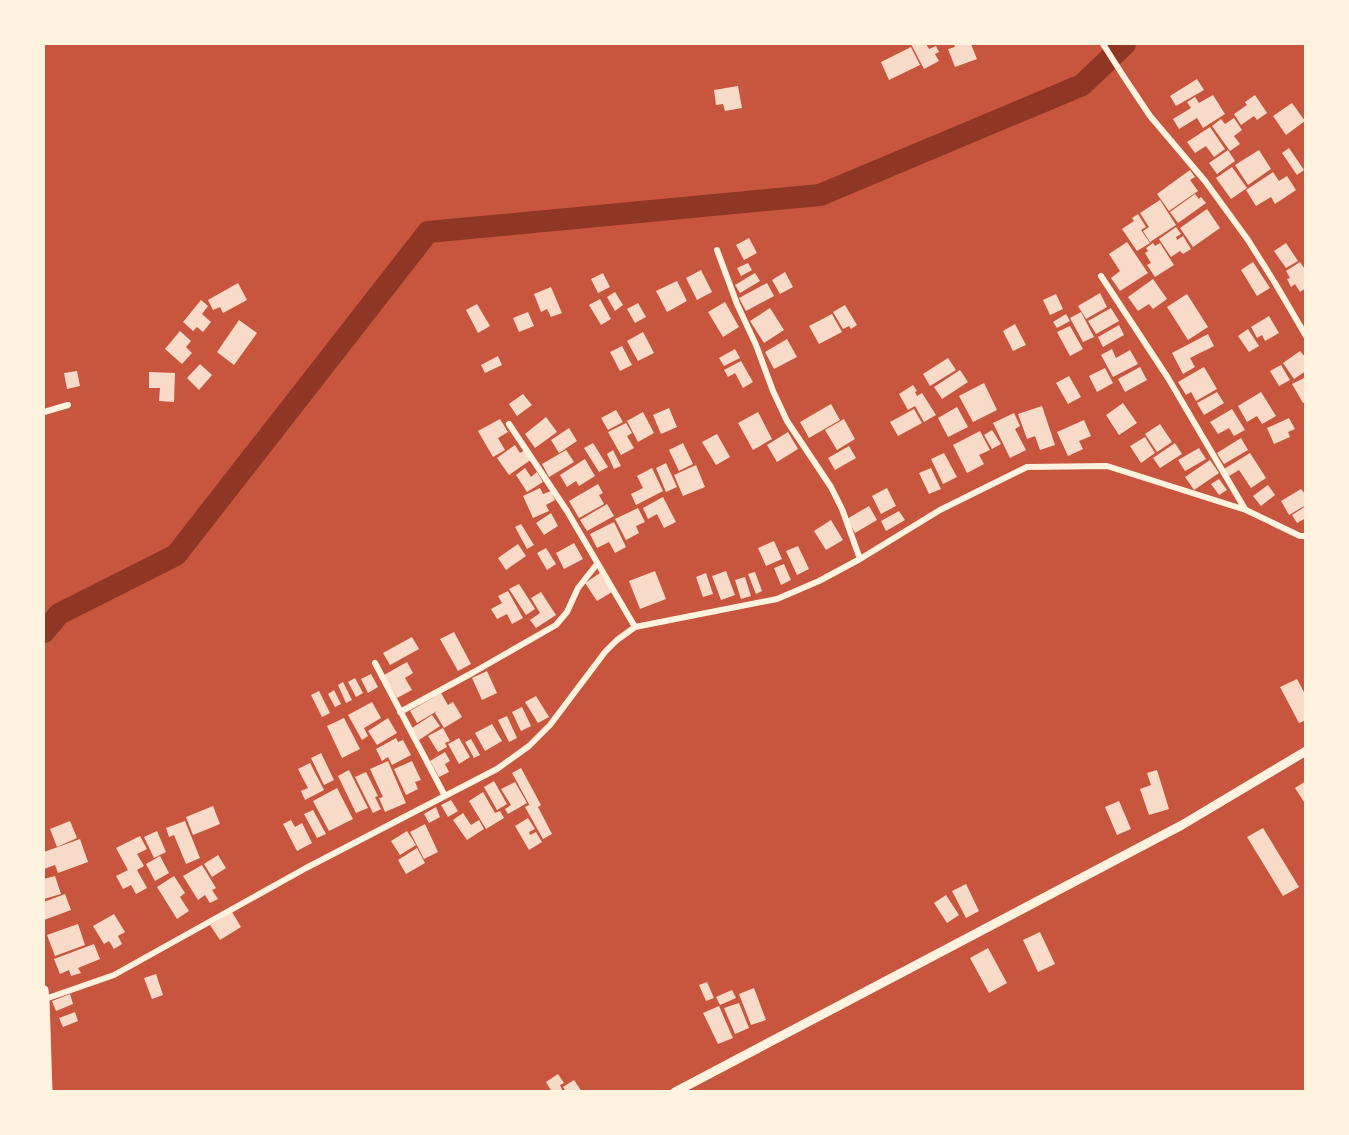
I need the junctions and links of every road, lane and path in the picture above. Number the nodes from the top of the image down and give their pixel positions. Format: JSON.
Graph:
{"nodes":[{"id":1,"x":1103,"y":44,"type":"edge"},
{"id":2,"x":717,"y":250,"type":"dead end"},
{"id":3,"x":1101,"y":276,"type":"dead end"},
{"id":4,"x":1305,"y":336,"type":"edge"},
{"id":5,"x":68,"y":405,"type":"dead end"},
{"id":6,"x":44,"y":412,"type":"edge"},
{"id":7,"x":509,"y":424,"type":"dead end"},
{"id":8,"x":1246,"y":510,"type":"junction"},
{"id":9,"x":1305,"y":536,"type":"edge"},
{"id":10,"x":860,"y":560,"type":"junction"},
{"id":11,"x":597,"y":564,"type":"junction"},
{"id":12,"x":635,"y":627,"type":"junction"},
{"id":13,"x":375,"y":663,"type":"dead end"},
{"id":14,"x":400,"y":712,"type":"junction"},
{"id":15,"x":1305,"y":751,"type":"edge"},
{"id":16,"x":445,"y":796,"type":"junction"},
{"id":17,"x":44,"y":994,"type":"edge"},
{"id":18,"x":48,"y":1092,"type":"edge"},
{"id":19,"x":675,"y":1092,"type":"edge"}],
"edges":[{"from":1,"to":4,"type":"street"},
{"from":2,"to":10,"type":"street"},
{"from":3,"to":8,"type":"street"},
{"from":5,"to":6,"type":"street"},
{"from":7,"to":11,"type":"street"},
{"from":8,"to":9,"type":"street"},
{"from":8,"to":10,"type":"street"},
{"from":10,"to":12,"type":"street"},
{"from":11,"to":12,"type":"street"},
{"from":11,"to":14,"type":"street"},
{"from":12,"to":16,"type":"street"},
{"from":13,"to":14,"type":"street"},
{"from":14,"to":16,"type":"street"},
{"from":15,"to":19,"type":"street"},
{"from":16,"to":17,"type":"street"},
{"from":17,"to":18,"type":"street"}]}
